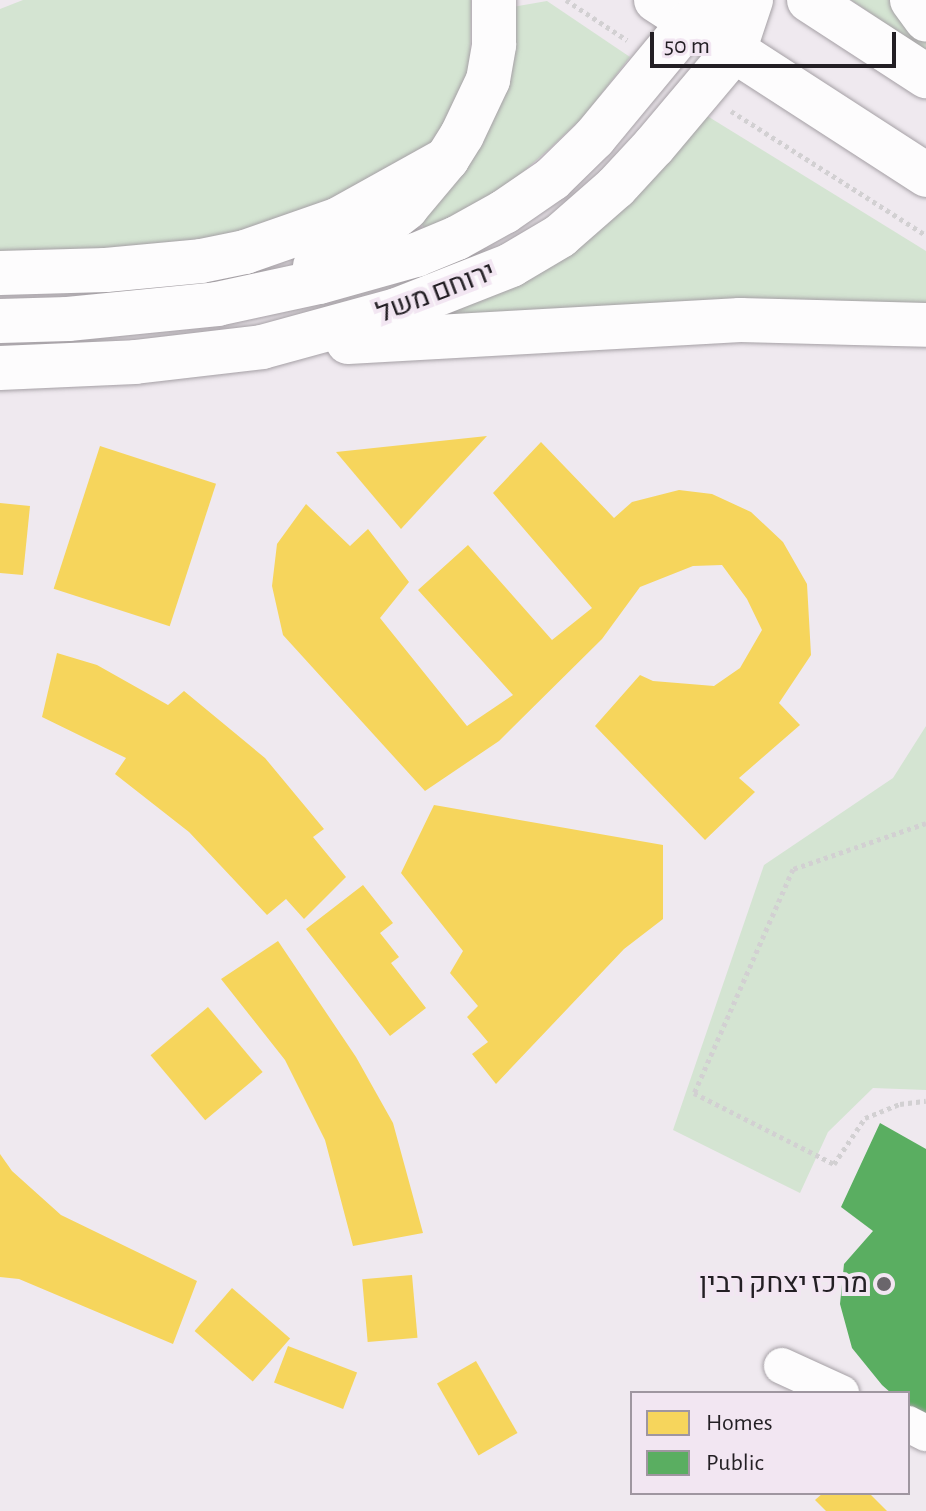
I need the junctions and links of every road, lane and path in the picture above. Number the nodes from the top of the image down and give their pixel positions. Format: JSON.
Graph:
{"nodes":[{"id":1,"x":494,"y":0,"type":"edge"},
{"id":2,"x":566,"y":0,"type":"edge"},
{"id":3,"x":751,"y":0,"type":"edge"},
{"id":4,"x":809,"y":0,"type":"edge"},
{"id":5,"x":912,"y":0,"type":"edge"},
{"id":6,"x":689,"y":7,"type":"edge"},
{"id":7,"x":926,"y":19,"type":"edge"},
{"id":8,"x":734,"y":51,"type":"junction"},
{"id":9,"x":659,"y":62,"type":"junction"},
{"id":10,"x":926,"y":76,"type":"edge"},
{"id":11,"x":700,"y":92,"type":"junction"},
{"id":12,"x":447,"y":159,"type":"junction"},
{"id":13,"x":926,"y":175,"type":"edge"},
{"id":14,"x":926,"y":235,"type":"edge"},
{"id":15,"x":0,"y":273,"type":"edge"},
{"id":16,"x":217,"y":304,"type":"junction"},
{"id":17,"x":0,"y":321,"type":"edge"},
{"id":18,"x":926,"y":325,"type":"edge"},
{"id":19,"x":262,"y":347,"type":"junction"},
{"id":20,"x":0,"y":368,"type":"edge"},
{"id":21,"x":926,"y":823,"type":"edge"},
{"id":22,"x":926,"y":1101,"type":"edge"},
{"id":23,"x":782,"y":1366,"type":"dead end"},
{"id":24,"x":837,"y":1391,"type":"edge"}],
"edges":[{"from":1,"to":12,"type":"main road"},
{"from":2,"to":9,"type":"path"},
{"from":3,"to":8,"type":"main road","name":"ירוחם משל"},
{"from":4,"to":10,"type":"main road"},
{"from":5,"to":7,"type":"main road"},
{"from":6,"to":8,"type":"main road"},
{"from":6,"to":9,"type":"main road","name":"ירוחם משל"},
{"from":8,"to":11,"type":"main road","name":"ירוחם משל"},
{"from":8,"to":13,"type":"main road"},
{"from":9,"to":16,"type":"main road","name":"ירוחם משל"},
{"from":11,"to":14,"type":"path"},
{"from":11,"to":19,"type":"main road","name":"ירוחם משל"},
{"from":12,"to":15,"type":"main road"},
{"from":12,"to":16,"type":"main road"},
{"from":16,"to":17,"type":"main road","name":"ירוחם משל"},
{"from":18,"to":19,"type":"main road"},
{"from":19,"to":20,"type":"main road","name":"ירוחם משל"},
{"from":21,"to":22,"type":"path"},
{"from":23,"to":24,"type":"street"}]}
